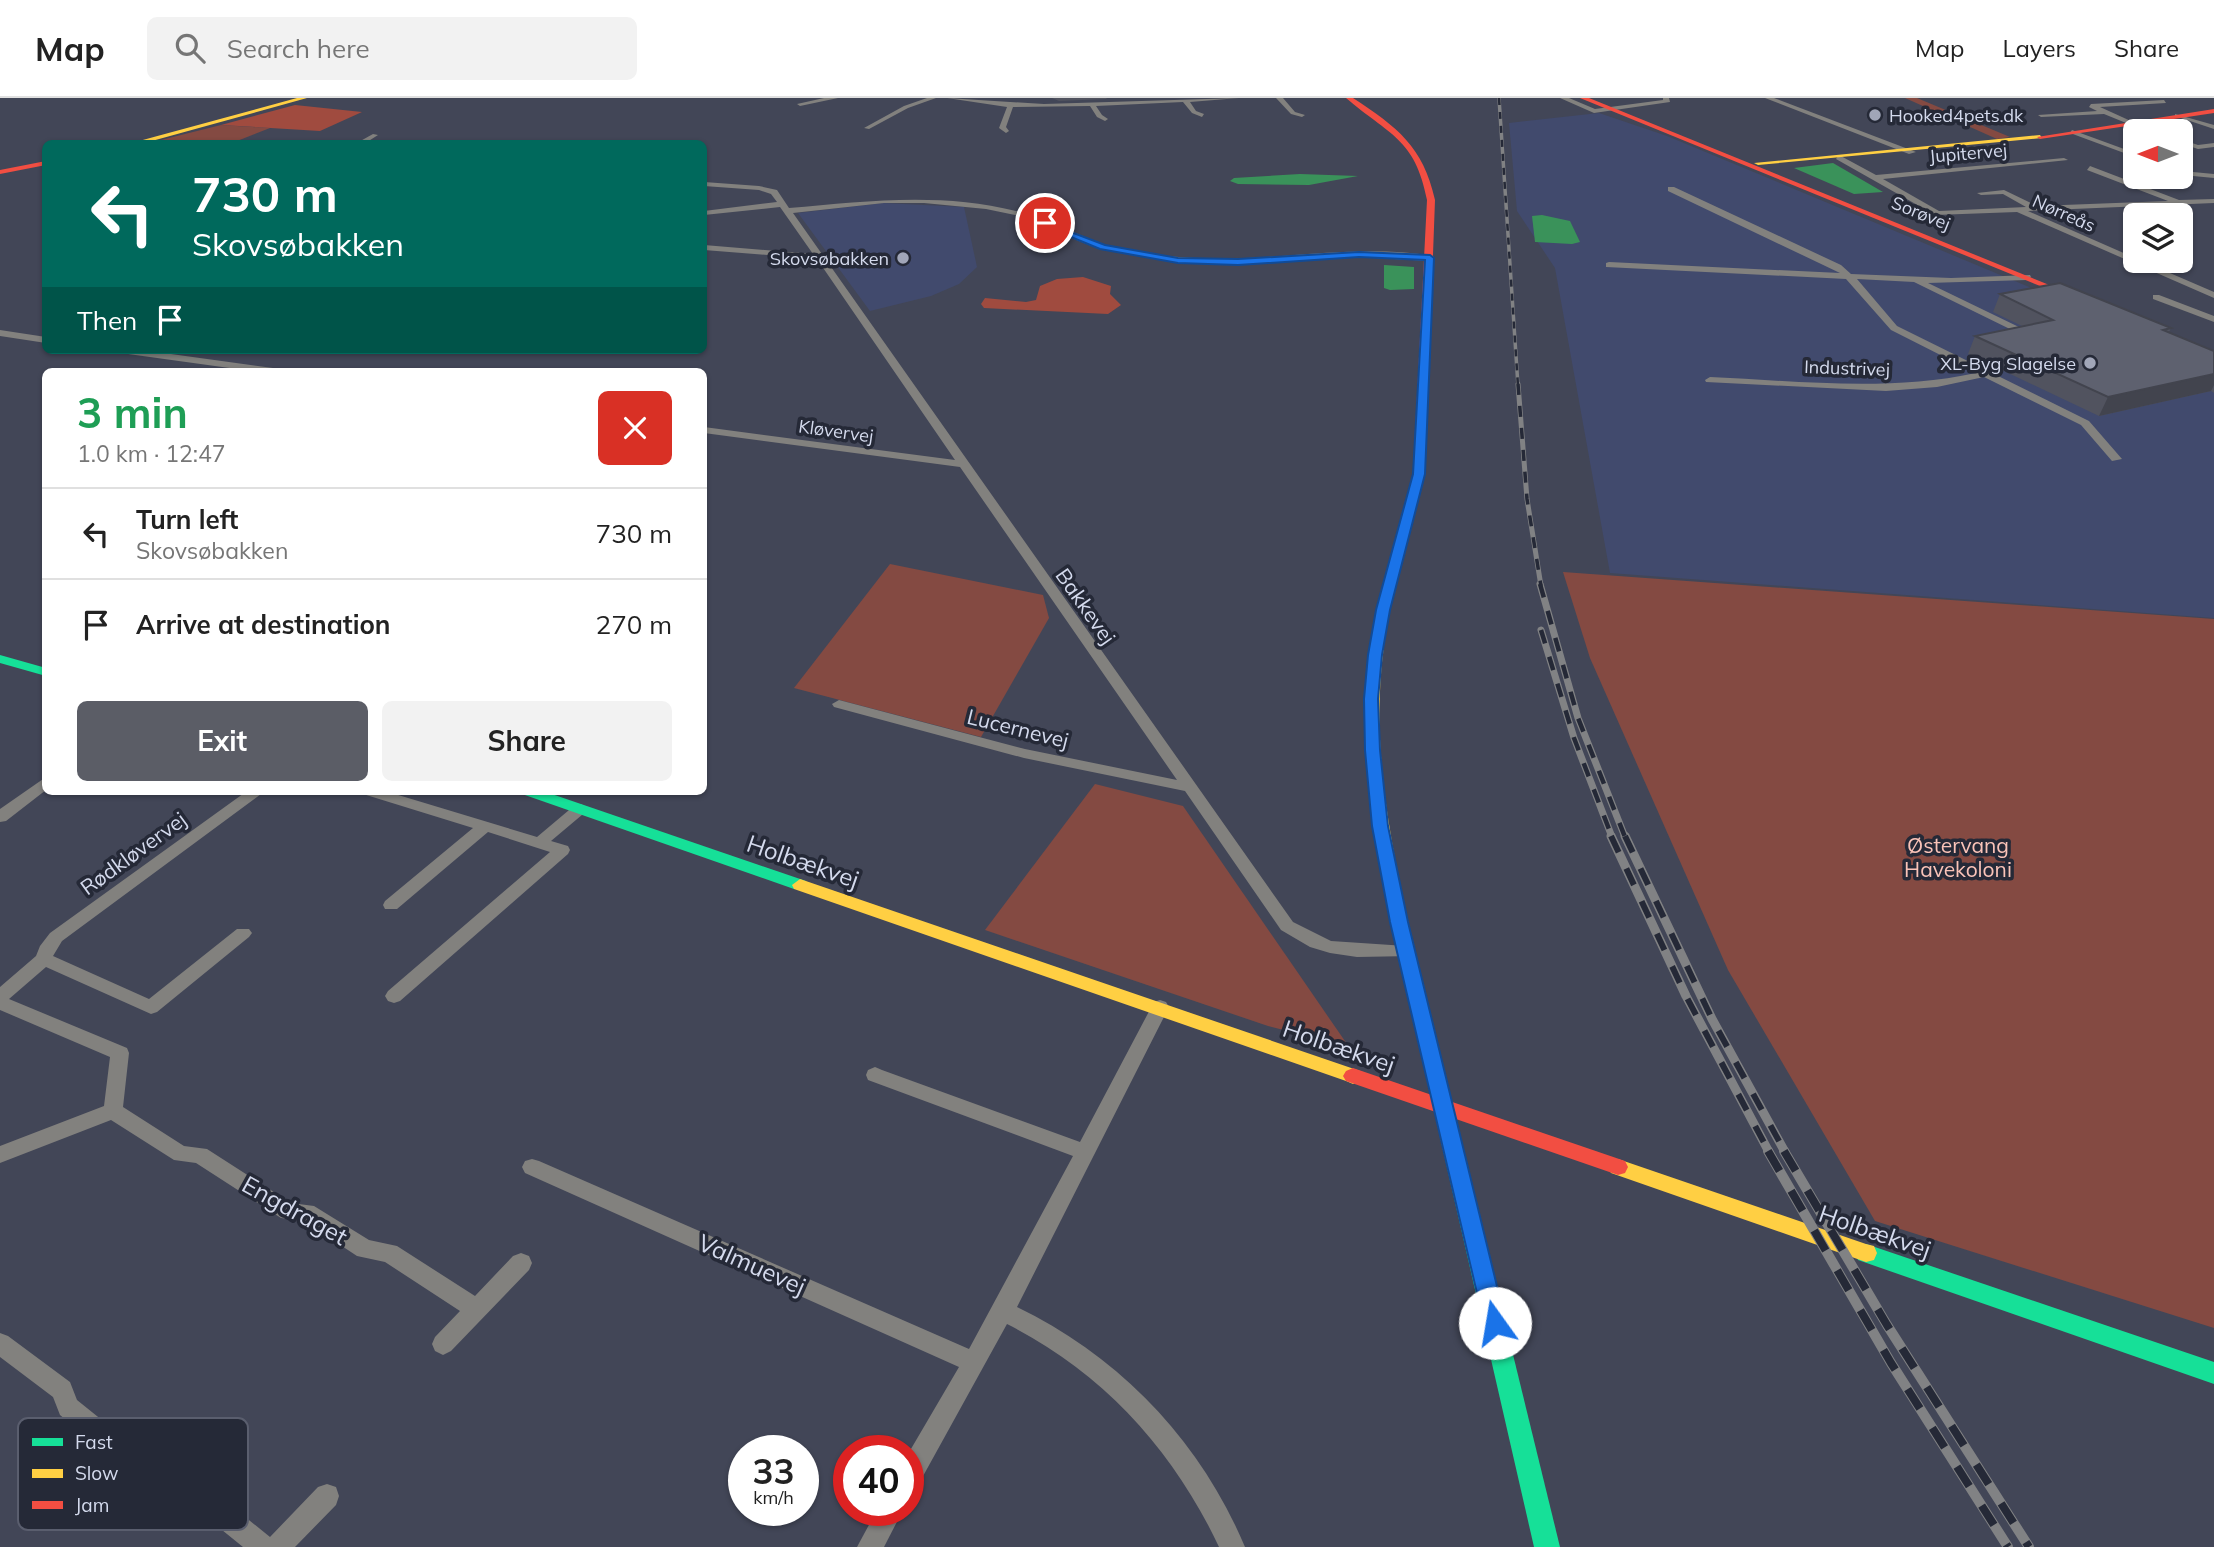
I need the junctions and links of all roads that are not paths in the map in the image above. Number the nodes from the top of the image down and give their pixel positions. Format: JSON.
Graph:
{"nodes":[{"id":1,"x":304,"y":98,"type":"edge"},
{"id":2,"x":835,"y":98,"type":"edge"},
{"id":3,"x":933,"y":98,"type":"edge"},
{"id":4,"x":950,"y":98,"type":"edge"},
{"id":5,"x":1224,"y":98,"type":"edge"},
{"id":6,"x":1236,"y":98,"type":"edge"},
{"id":7,"x":1279,"y":98,"type":"edge"},
{"id":8,"x":1349,"y":98,"type":"edge"},
{"id":9,"x":1563,"y":98,"type":"edge"},
{"id":10,"x":1583,"y":98,"type":"edge"},
{"id":11,"x":1593,"y":98,"type":"edge"},
{"id":12,"x":1666,"y":98,"type":"edge"},
{"id":13,"x":1769,"y":98,"type":"edge"},
{"id":14,"x":1136,"y":100,"type":"edge"},
{"id":15,"x":1185,"y":100,"type":"junction"},
{"id":16,"x":2164,"y":102,"type":"dead end"},
{"id":17,"x":800,"y":104,"type":"dead end"},
{"id":18,"x":1092,"y":104,"type":"junction"},
{"id":19,"x":1011,"y":105,"type":"junction"},
{"id":20,"x":1614,"y":109,"type":"junction"},
{"id":21,"x":2214,"y":111,"type":"edge"},
{"id":22,"x":2103,"y":113,"type":"junction"},
{"id":23,"x":1202,"y":115,"type":"dead end"},
{"id":24,"x":1302,"y":115,"type":"dead end"},
{"id":25,"x":2040,"y":115,"type":"dead end"},
{"id":26,"x":2177,"y":115,"type":"junction"},
{"id":27,"x":1105,"y":119,"type":"dead end"},
{"id":28,"x":2154,"y":119,"type":"edge"},
{"id":29,"x":2123,"y":120,"type":"edge"},
{"id":30,"x":2123,"y":124,"type":"edge"},
{"id":31,"x":2214,"y":127,"type":"edge"},
{"id":32,"x":867,"y":128,"type":"dead end"},
{"id":33,"x":1006,"y":131,"type":"dead end"},
{"id":34,"x":2072,"y":132,"type":"junction"},
{"id":35,"x":375,"y":135,"type":"dead end"},
{"id":36,"x":146,"y":140,"type":"edge"},
{"id":37,"x":366,"y":140,"type":"edge"},
{"id":38,"x":2193,"y":145,"type":"edge"},
{"id":39,"x":2214,"y":145,"type":"edge"},
{"id":40,"x":2123,"y":151,"type":"edge"},
{"id":41,"x":1912,"y":152,"type":"junction"},
{"id":42,"x":1839,"y":157,"type":"junction"},
{"id":43,"x":2064,"y":160,"type":"dead end"},
{"id":44,"x":42,"y":164,"type":"edge"},
{"id":45,"x":1752,"y":164,"type":"junction"},
{"id":46,"x":2090,"y":168,"type":"dead end"},
{"id":47,"x":0,"y":172,"type":"edge"},
{"id":48,"x":2196,"y":174,"type":"dead end"},
{"id":49,"x":2214,"y":176,"type":"edge"},
{"id":50,"x":1875,"y":177,"type":"junction"},
{"id":51,"x":707,"y":184,"type":"edge"},
{"id":52,"x":1671,"y":189,"type":"dead end"},
{"id":53,"x":1981,"y":193,"type":"dead end"},
{"id":54,"x":2214,"y":201,"type":"edge"},
{"id":55,"x":2181,"y":203,"type":"joint"},
{"id":56,"x":2123,"y":205,"type":"edge"},
{"id":57,"x":785,"y":207,"type":"junction"},
{"id":58,"x":2035,"y":209,"type":"junction"},
{"id":59,"x":2017,"y":210,"type":"junction"},
{"id":60,"x":707,"y":213,"type":"edge"},
{"id":61,"x":707,"y":248,"type":"edge"},
{"id":62,"x":820,"y":257,"type":"junction"},
{"id":63,"x":1430,"y":258,"type":"junction"},
{"id":64,"x":1609,"y":265,"type":"dead end"},
{"id":65,"x":1851,"y":276,"type":"junction"},
{"id":66,"x":2027,"y":277,"type":"junction"},
{"id":67,"x":1917,"y":279,"type":"junction"},
{"id":68,"x":2214,"y":295,"type":"edge"},
{"id":69,"x":2156,"y":297,"type":"dead end"},
{"id":70,"x":2092,"y":304,"type":"edge"},
{"id":71,"x":2214,"y":319,"type":"edge"},
{"id":72,"x":2018,"y":330,"type":"edge"},
{"id":73,"x":0,"y":333,"type":"edge"},
{"id":74,"x":42,"y":339,"type":"edge"},
{"id":75,"x":150,"y":354,"type":"edge"},
{"id":76,"x":252,"y":368,"type":"edge"},
{"id":77,"x":1983,"y":374,"type":"junction"},
{"id":78,"x":1710,"y":380,"type":"dead end"},
{"id":79,"x":707,"y":430,"type":"edge"},
{"id":80,"x":2116,"y":459,"type":"dead end"},
{"id":81,"x":963,"y":464,"type":"junction"},
{"id":82,"x":0,"y":659,"type":"edge"},
{"id":83,"x":42,"y":671,"type":"edge"},
{"id":84,"x":839,"y":704,"type":"dead end"},
{"id":85,"x":42,"y":785,"type":"edge"},
{"id":86,"x":1189,"y":787,"type":"junction"},
{"id":87,"x":251,"y":795,"type":"edge"},
{"id":88,"x":381,"y":795,"type":"edge"},
{"id":89,"x":539,"y":795,"type":"edge"},
{"id":90,"x":581,"y":809,"type":"junction"},
{"id":91,"x":0,"y":817,"type":"edge"},
{"id":92,"x":485,"y":827,"type":"junction"},
{"id":93,"x":539,"y":843,"type":"junction"},
{"id":94,"x":391,"y":905,"type":"dead end"},
{"id":95,"x":243,"y":933,"type":"dead end"},
{"id":96,"x":1406,"y":952,"type":"junction"},
{"id":97,"x":44,"y":959,"type":"junction"},
{"id":98,"x":394,"y":996,"type":"dead end"},
{"id":99,"x":0,"y":997,"type":"edge"},
{"id":100,"x":0,"y":1003,"type":"edge"},
{"id":101,"x":1160,"y":1007,"type":"junction"},
{"id":102,"x":875,"y":1075,"type":"dead end"},
{"id":103,"x":1444,"y":1107,"type":"junction"},
{"id":104,"x":113,"y":1111,"type":"junction"},
{"id":105,"x":1084,"y":1152,"type":"junction"},
{"id":106,"x":0,"y":1155,"type":"edge"},
{"id":107,"x":532,"y":1167,"type":"dead end"},
{"id":108,"x":521,"y":1263,"type":"dead end"},
{"id":109,"x":477,"y":1309,"type":"junction"},
{"id":110,"x":1003,"y":1311,"type":"junction"},
{"id":111,"x":0,"y":1343,"type":"edge"},
{"id":112,"x":443,"y":1344,"type":"dead end"},
{"id":113,"x":973,"y":1362,"type":"junction"},
{"id":114,"x":2214,"y":1373,"type":"edge"},
{"id":115,"x":81,"y":1418,"type":"edge"},
{"id":116,"x":924,"y":1449,"type":"edge"},
{"id":117,"x":327,"y":1496,"type":"dead end"},
{"id":118,"x":882,"y":1526,"type":"edge"},
{"id":119,"x":242,"y":1530,"type":"edge"},
{"id":120,"x":263,"y":1547,"type":"edge"},
{"id":121,"x":278,"y":1547,"type":"edge"},
{"id":122,"x":870,"y":1547,"type":"edge"},
{"id":123,"x":1232,"y":1547,"type":"edge"},
{"id":124,"x":1547,"y":1547,"type":"edge"}],
"edges":[{"from":1,"to":36,"type":"street"},
{"from":2,"to":17,"type":"street"},
{"from":3,"to":32,"type":"street"},
{"from":4,"to":19,"type":"street"},
{"from":5,"to":6,"type":"street"},
{"from":5,"to":15,"type":"street"},
{"from":7,"to":24,"type":"street"},
{"from":8,"to":63,"type":"street"},
{"from":9,"to":20,"type":"street","name":"Sorøvej"},
{"from":10,"to":20,"type":"street","name":"Sorøvej"},
{"from":11,"to":20,"type":"street","name":"Sorøvej"},
{"from":12,"to":20,"type":"street","name":"Sorøvej"},
{"from":13,"to":41,"type":"street"},
{"from":14,"to":15,"type":"street"},
{"from":14,"to":18,"type":"street"},
{"from":15,"to":23,"type":"street"},
{"from":16,"to":22,"type":"street"},
{"from":18,"to":19,"type":"street"},
{"from":18,"to":27,"type":"street"},
{"from":19,"to":33,"type":"street"},
{"from":20,"to":45,"type":"street","name":"Sorøvej"},
{"from":21,"to":26,"type":"street"},
{"from":22,"to":25,"type":"street"},
{"from":22,"to":29,"type":"street"},
{"from":26,"to":28,"type":"street"},
{"from":26,"to":31,"type":"street"},
{"from":30,"to":34,"type":"street"},
{"from":34,"to":40,"type":"street"},
{"from":34,"to":41,"type":"street"},
{"from":35,"to":37,"type":"street"},
{"from":38,"to":39,"type":"street"},
{"from":41,"to":42,"type":"street"},
{"from":42,"to":45,"type":"street"},
{"from":42,"to":50,"type":"street"},
{"from":43,"to":50,"type":"street","name":"Jupitervej"},
{"from":44,"to":47,"type":"street"},
{"from":45,"to":66,"type":"street","name":"Sorøvej"},
{"from":46,"to":55,"type":"street"},
{"from":48,"to":49,"type":"street"},
{"from":50,"to":59,"type":"street"},
{"from":51,"to":57,"type":"street","name":"Bakkevej"},
{"from":52,"to":65,"type":"street","name":"Industrivej"},
{"from":53,"to":58,"type":"street"},
{"from":54,"to":55,"type":"street"},
{"from":56,"to":58,"type":"street"},
{"from":57,"to":60,"type":"street"},
{"from":57,"to":62,"type":"street","name":"Bakkevej"},
{"from":57,"to":63,"type":"street"},
{"from":58,"to":59,"type":"street"},
{"from":59,"to":68,"type":"street","name":"Nørreås"},
{"from":61,"to":62,"type":"street"},
{"from":62,"to":81,"type":"street","name":"Bakkevej"},
{"from":63,"to":96,"type":"street"},
{"from":64,"to":65,"type":"street","name":"Industrivej"},
{"from":65,"to":67,"type":"street","name":"Industrivej"},
{"from":65,"to":77,"type":"street","name":"Industrivej"},
{"from":66,"to":67,"type":"street","name":"Industrivej"},
{"from":66,"to":70,"type":"street","name":"Sorøvej"},
{"from":67,"to":72,"type":"street"},
{"from":69,"to":71,"type":"street"},
{"from":73,"to":74,"type":"street"},
{"from":75,"to":76,"type":"street"},
{"from":77,"to":78,"type":"street","name":"Industrivej"},
{"from":77,"to":80,"type":"street","name":"Industrivej"},
{"from":79,"to":81,"type":"street","name":"Kløvervej"},
{"from":81,"to":86,"type":"street","name":"Bakkevej"},
{"from":82,"to":83,"type":"street"},
{"from":84,"to":86,"type":"street","name":"Lucernevej"},
{"from":85,"to":91,"type":"street"},
{"from":86,"to":96,"type":"street","name":"Bakkevej"},
{"from":87,"to":97,"type":"street","name":"Rødkløvervej"},
{"from":88,"to":92,"type":"street"},
{"from":89,"to":90,"type":"street","name":"Holbækvej"},
{"from":90,"to":93,"type":"street"},
{"from":90,"to":101,"type":"street","name":"Holbækvej"},
{"from":92,"to":93,"type":"street"},
{"from":92,"to":94,"type":"street"},
{"from":93,"to":98,"type":"street"},
{"from":95,"to":97,"type":"street"},
{"from":96,"to":103,"type":"street"},
{"from":97,"to":99,"type":"street"},
{"from":100,"to":104,"type":"street"},
{"from":101,"to":103,"type":"street","name":"Holbækvej"},
{"from":101,"to":105,"type":"street"},
{"from":102,"to":105,"type":"street"},
{"from":103,"to":114,"type":"street","name":"Holbækvej"},
{"from":103,"to":124,"type":"street"},
{"from":104,"to":106,"type":"street"},
{"from":104,"to":109,"type":"street","name":"Engdraget"},
{"from":105,"to":110,"type":"street"},
{"from":107,"to":113,"type":"street","name":"Valmuevej"},
{"from":108,"to":109,"type":"street"},
{"from":109,"to":112,"type":"street"},
{"from":110,"to":113,"type":"street"},
{"from":110,"to":123,"type":"street"},
{"from":111,"to":115,"type":"street"},
{"from":113,"to":116,"type":"street"},
{"from":117,"to":121,"type":"street"},
{"from":118,"to":122,"type":"street"},
{"from":119,"to":120,"type":"street"}]}
